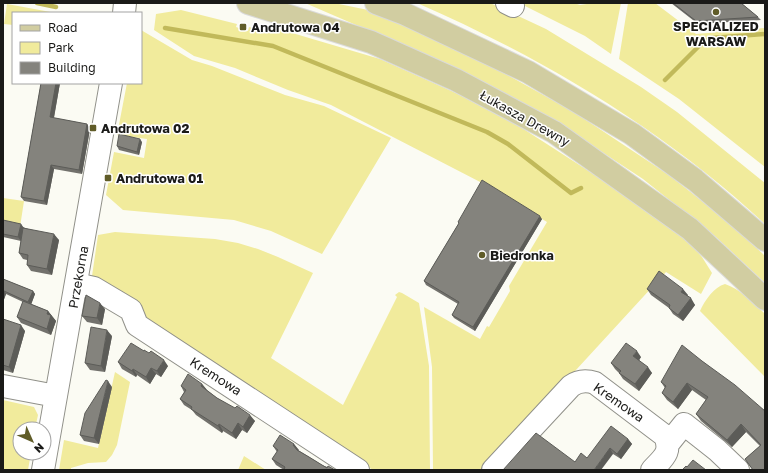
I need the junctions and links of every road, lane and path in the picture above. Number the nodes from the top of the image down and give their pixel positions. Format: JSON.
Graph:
{"nodes":[{"id":1,"x":248,"y":3,"type":"edge"},
{"id":2,"x":376,"y":3,"type":"edge"},
{"id":3,"x":111,"y":84,"type":"edge"},
{"id":4,"x":765,"y":240,"type":"edge"},
{"id":5,"x":76,"y":284,"type":"junction"},
{"id":6,"x":765,"y":299,"type":"edge"},
{"id":7,"x":3,"y":386,"type":"edge"},
{"id":8,"x":56,"y":396,"type":"junction"},
{"id":9,"x":668,"y":444,"type":"junction"},
{"id":10,"x":43,"y":470,"type":"edge"},
{"id":11,"x":358,"y":470,"type":"edge"},
{"id":12,"x":493,"y":470,"type":"edge"},
{"id":13,"x":652,"y":470,"type":"edge"},
{"id":14,"x":738,"y":470,"type":"edge"}],
"edges":[{"from":1,"to":6,"type":"main road","name":"Łukasza Drewny"},
{"from":2,"to":4,"type":"main road"},
{"from":3,"to":5,"type":"street","name":"Przekorna"},
{"from":5,"to":8,"type":"street","name":"Przekorna"},
{"from":5,"to":11,"type":"street","name":"Kremowa"},
{"from":7,"to":8,"type":"street"},
{"from":8,"to":10,"type":"street","name":"Przekorna"},
{"from":9,"to":12,"type":"street","name":"Kremowa"},
{"from":9,"to":13,"type":"street"},
{"from":9,"to":14,"type":"street"}]}
